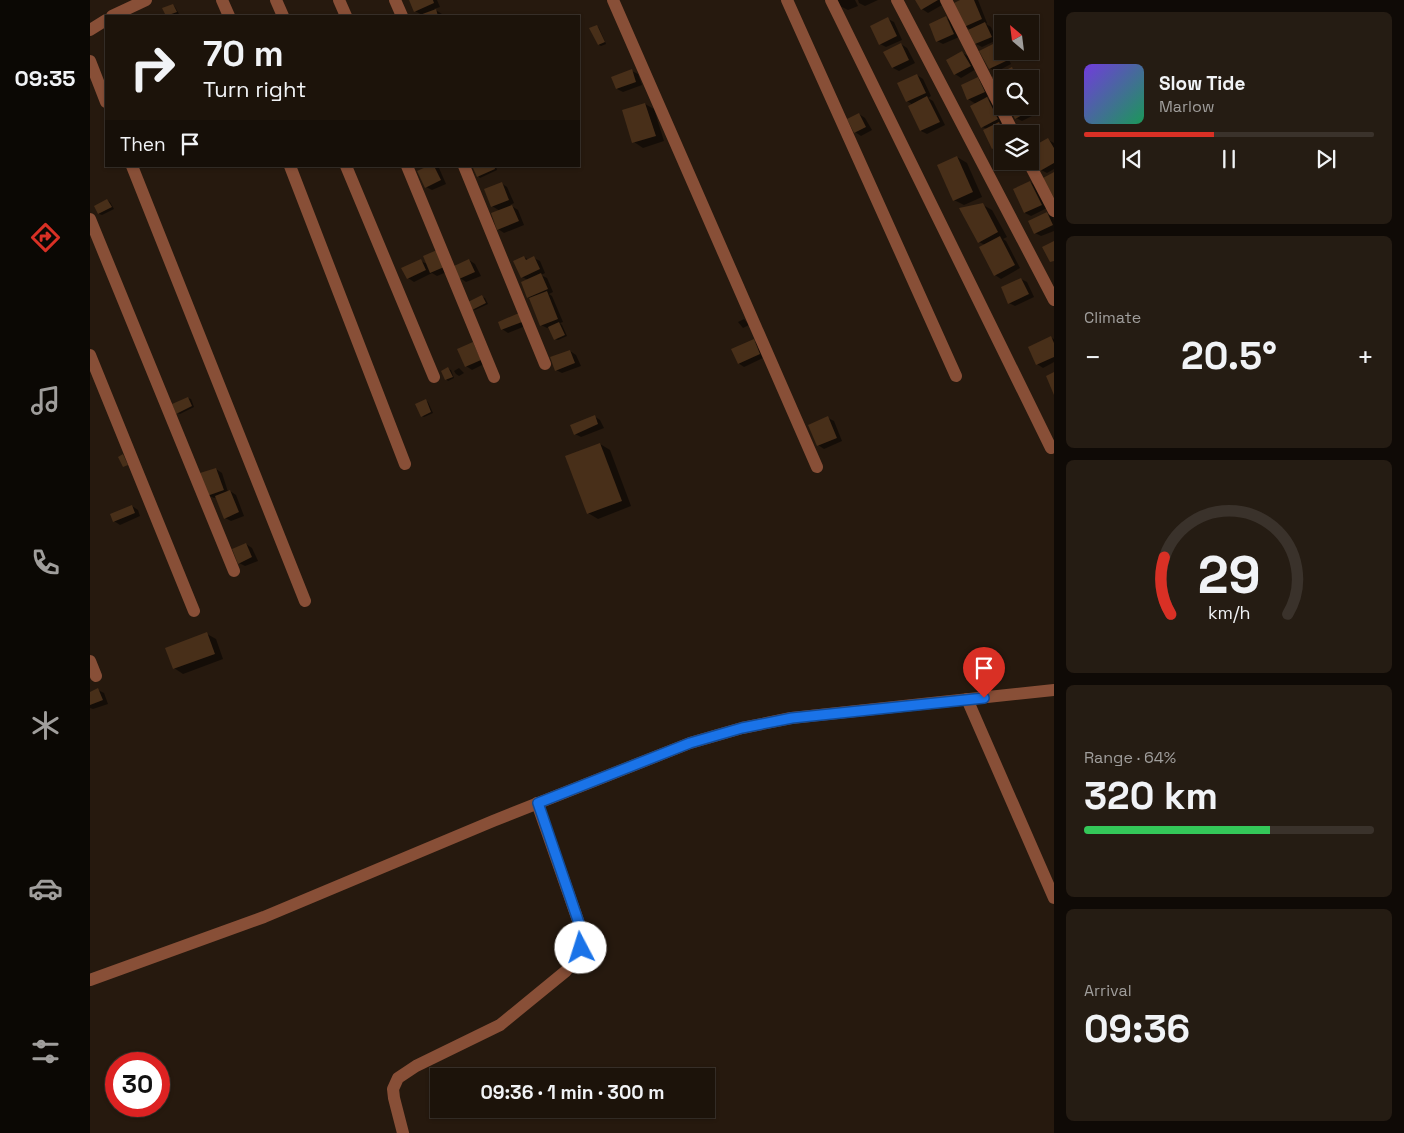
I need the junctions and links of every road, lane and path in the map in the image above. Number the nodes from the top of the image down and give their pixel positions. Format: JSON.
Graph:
{"nodes":[{"id":1,"x":146,"y":0,"type":"edge"},
{"id":2,"x":222,"y":0,"type":"edge"},
{"id":3,"x":276,"y":0,"type":"edge"},
{"id":4,"x":339,"y":0,"type":"edge"},
{"id":5,"x":395,"y":0,"type":"edge"},
{"id":6,"x":613,"y":0,"type":"edge"},
{"id":7,"x":787,"y":0,"type":"edge"},
{"id":8,"x":831,"y":0,"type":"edge"},
{"id":9,"x":897,"y":0,"type":"edge"},
{"id":10,"x":946,"y":0,"type":"edge"},
{"id":11,"x":114,"y":15,"type":"edge"},
{"id":12,"x":229,"y":15,"type":"edge"},
{"id":13,"x":283,"y":15,"type":"edge"},
{"id":14,"x":346,"y":15,"type":"edge"},
{"id":15,"x":402,"y":15,"type":"edge"},
{"id":16,"x":105,"y":21,"type":"edge"},
{"id":17,"x":90,"y":30,"type":"edge"},
{"id":18,"x":90,"y":62,"type":"edge"},
{"id":19,"x":105,"y":100,"type":"edge"},
{"id":20,"x":1009,"y":125,"type":"edge"},
{"id":21,"x":132,"y":167,"type":"edge"},
{"id":22,"x":290,"y":167,"type":"edge"},
{"id":23,"x":346,"y":167,"type":"edge"},
{"id":24,"x":407,"y":167,"type":"edge"},
{"id":25,"x":464,"y":167,"type":"edge"},
{"id":26,"x":1033,"y":170,"type":"edge"},
{"id":27,"x":1054,"y":211,"type":"edge"},
{"id":28,"x":90,"y":219,"type":"edge"},
{"id":29,"x":1054,"y":300,"type":"edge"},
{"id":30,"x":90,"y":355,"type":"edge"},
{"id":31,"x":546,"y":364,"type":"dead end"},
{"id":32,"x":956,"y":376,"type":"dead end"},
{"id":33,"x":494,"y":377,"type":"dead end"},
{"id":34,"x":434,"y":378,"type":"dead end"},
{"id":35,"x":1051,"y":448,"type":"dead end"},
{"id":36,"x":405,"y":464,"type":"dead end"},
{"id":37,"x":817,"y":467,"type":"dead end"},
{"id":38,"x":234,"y":571,"type":"dead end"},
{"id":39,"x":306,"y":600,"type":"dead end"},
{"id":40,"x":194,"y":610,"type":"dead end"},
{"id":41,"x":90,"y":661,"type":"edge"},
{"id":42,"x":96,"y":676,"type":"dead end"},
{"id":43,"x":1054,"y":690,"type":"edge"},
{"id":44,"x":967,"y":700,"type":"junction"},
{"id":45,"x":538,"y":803,"type":"junction"},
{"id":46,"x":1054,"y":898,"type":"edge"},
{"id":47,"x":90,"y":980,"type":"edge"},
{"id":48,"x":403,"y":1133,"type":"edge"}],
"edges":[{"from":1,"to":11,"type":"street"},
{"from":2,"to":12,"type":"street"},
{"from":3,"to":13,"type":"street"},
{"from":4,"to":14,"type":"street"},
{"from":5,"to":15,"type":"street"},
{"from":6,"to":37,"type":"street"},
{"from":7,"to":32,"type":"street"},
{"from":8,"to":35,"type":"street"},
{"from":9,"to":29,"type":"street"},
{"from":10,"to":20,"type":"street"},
{"from":16,"to":17,"type":"street"},
{"from":18,"to":19,"type":"street"},
{"from":21,"to":39,"type":"street"},
{"from":22,"to":36,"type":"street"},
{"from":23,"to":34,"type":"street"},
{"from":24,"to":33,"type":"street"},
{"from":25,"to":31,"type":"street"},
{"from":26,"to":27,"type":"street"},
{"from":28,"to":38,"type":"street"},
{"from":30,"to":40,"type":"street"},
{"from":41,"to":42,"type":"street"},
{"from":43,"to":44,"type":"street"},
{"from":44,"to":45,"type":"street"},
{"from":44,"to":46,"type":"street"},
{"from":45,"to":47,"type":"street"},
{"from":45,"to":48,"type":"street"}]}
